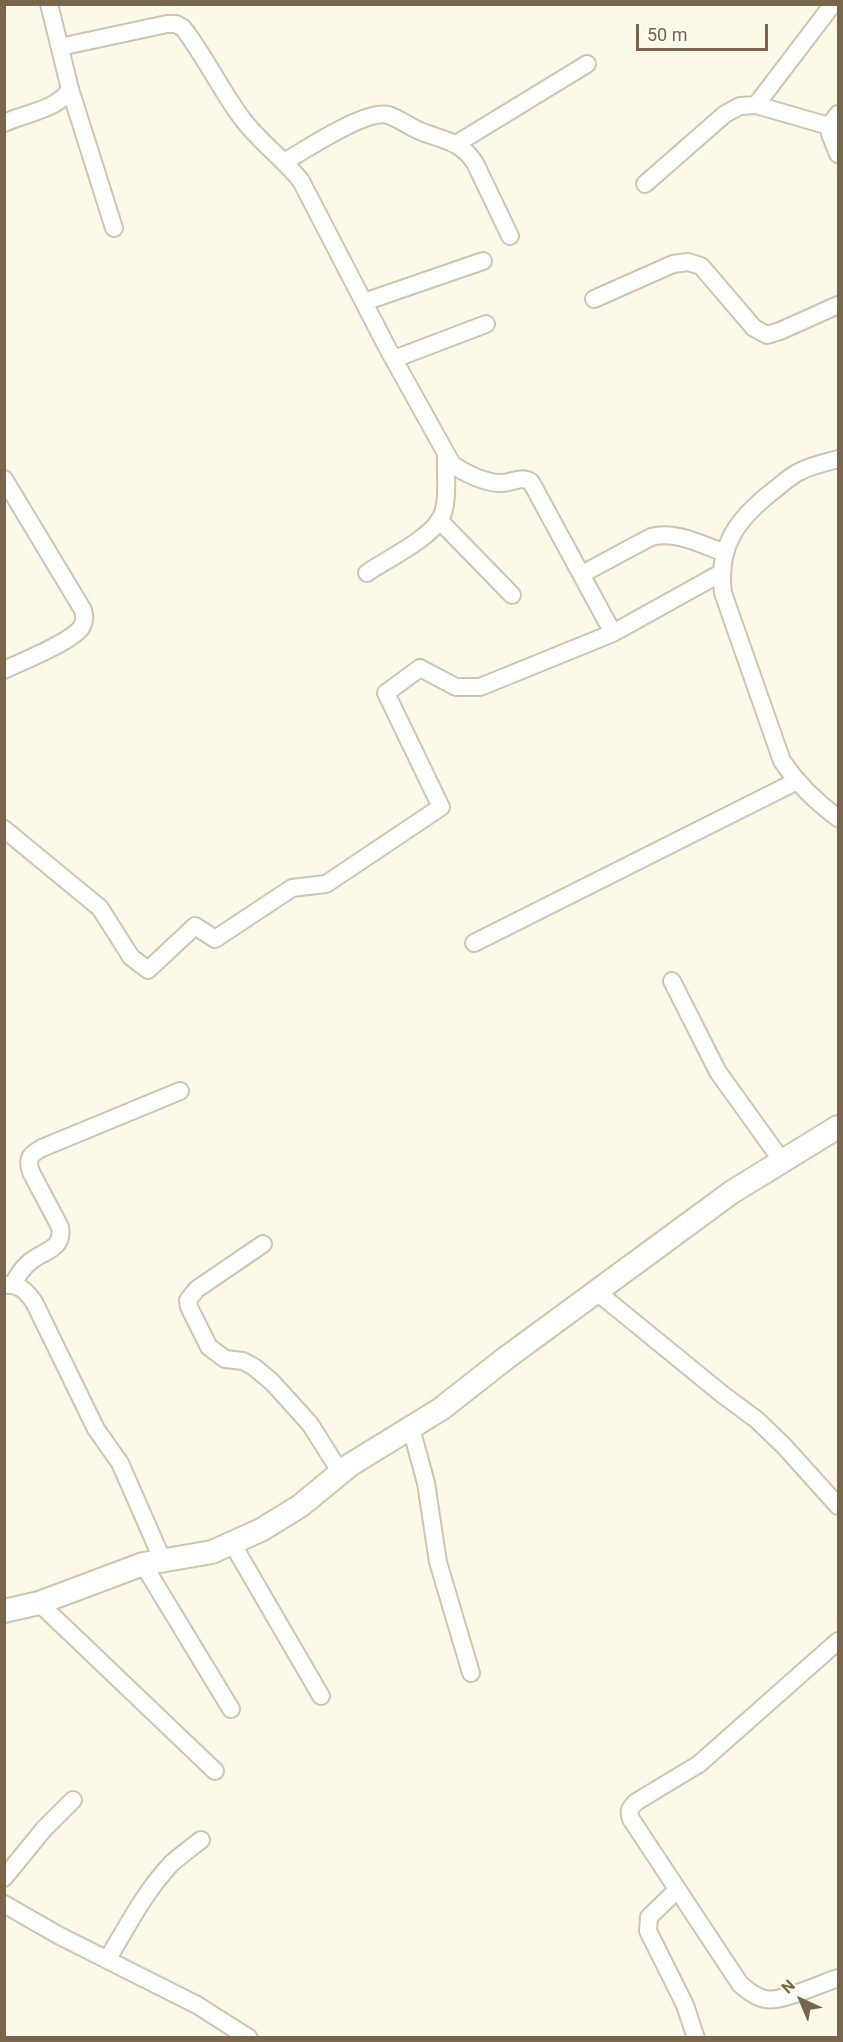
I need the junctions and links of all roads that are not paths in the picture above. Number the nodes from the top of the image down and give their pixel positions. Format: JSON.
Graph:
{"nodes":[{"id":1,"x":49,"y":4,"type":"edge"},
{"id":2,"x":833,"y":4,"type":"edge"},
{"id":3,"x":60,"y":47,"type":"junction"},
{"id":4,"x":587,"y":64,"type":"dead end"},
{"id":5,"x":70,"y":89,"type":"junction"},
{"id":6,"x":756,"y":105,"type":"junction"},
{"id":7,"x":834,"y":120,"type":"edge"},
{"id":8,"x":4,"y":123,"type":"edge"},
{"id":9,"x":456,"y":144,"type":"junction"},
{"id":10,"x":838,"y":154,"type":"edge"},
{"id":11,"x":284,"y":162,"type":"junction"},
{"id":12,"x":645,"y":184,"type":"dead end"},
{"id":13,"x":114,"y":228,"type":"dead end"},
{"id":14,"x":510,"y":236,"type":"dead end"},
{"id":15,"x":483,"y":261,"type":"dead end"},
{"id":16,"x":594,"y":299,"type":"dead end"},
{"id":17,"x":364,"y":302,"type":"junction"},
{"id":18,"x":838,"y":305,"type":"edge"},
{"id":19,"x":486,"y":324,"type":"dead end"},
{"id":20,"x":394,"y":359,"type":"junction"},
{"id":21,"x":446,"y":454,"type":"junction"},
{"id":22,"x":838,"y":459,"type":"edge"},
{"id":23,"x":4,"y":479,"type":"edge"},
{"id":24,"x":439,"y":520,"type":"junction"},
{"id":25,"x":725,"y":553,"type":"junction"},
{"id":26,"x":367,"y":573,"type":"dead end"},
{"id":27,"x":721,"y":573,"type":"junction"},
{"id":28,"x":582,"y":574,"type":"junction"},
{"id":29,"x":512,"y":595,"type":"dead end"},
{"id":30,"x":613,"y":633,"type":"junction"},
{"id":31,"x":4,"y":670,"type":"edge"},
{"id":32,"x":797,"y":781,"type":"junction"},
{"id":33,"x":838,"y":818,"type":"edge"},
{"id":34,"x":4,"y":829,"type":"edge"},
{"id":35,"x":474,"y":943,"type":"dead end"},
{"id":36,"x":672,"y":981,"type":"dead end"},
{"id":37,"x":180,"y":1091,"type":"dead end"},
{"id":38,"x":838,"y":1127,"type":"edge"},
{"id":39,"x":782,"y":1161,"type":"junction"},
{"id":40,"x":263,"y":1244,"type":"dead end"},
{"id":41,"x":9,"y":1285,"type":"edge"},
{"id":42,"x":597,"y":1292,"type":"junction"},
{"id":43,"x":411,"y":1428,"type":"junction"},
{"id":44,"x":341,"y":1473,"type":"junction"},
{"id":45,"x":838,"y":1506,"type":"edge"},
{"id":46,"x":232,"y":1543,"type":"junction"},
{"id":47,"x":153,"y":1562,"type":"junction"},
{"id":48,"x":39,"y":1603,"type":"junction"},
{"id":49,"x":4,"y":1611,"type":"edge"},
{"id":50,"x":838,"y":1641,"type":"edge"},
{"id":51,"x":471,"y":1673,"type":"dead end"},
{"id":52,"x":321,"y":1696,"type":"dead end"},
{"id":53,"x":231,"y":1709,"type":"dead end"},
{"id":54,"x":216,"y":1771,"type":"dead end"},
{"id":55,"x":73,"y":1800,"type":"dead end"},
{"id":56,"x":201,"y":1840,"type":"dead end"},
{"id":57,"x":4,"y":1878,"type":"edge"},
{"id":58,"x":677,"y":1890,"type":"junction"},
{"id":59,"x":4,"y":1904,"type":"edge"},
{"id":60,"x":107,"y":1960,"type":"junction"},
{"id":61,"x":838,"y":1977,"type":"edge"},
{"id":62,"x":245,"y":2036,"type":"edge"},
{"id":63,"x":696,"y":2037,"type":"edge"}],
"edges":[{"from":1,"to":3,"type":"street"},
{"from":2,"to":6,"type":"street"},
{"from":3,"to":5,"type":"street"},
{"from":3,"to":11,"type":"street"},
{"from":4,"to":9,"type":"street"},
{"from":5,"to":8,"type":"street"},
{"from":5,"to":13,"type":"street"},
{"from":6,"to":7,"type":"street"},
{"from":6,"to":12,"type":"street"},
{"from":7,"to":10,"type":"street"},
{"from":9,"to":11,"type":"street"},
{"from":9,"to":14,"type":"street"},
{"from":11,"to":17,"type":"street"},
{"from":15,"to":17,"type":"street"},
{"from":16,"to":18,"type":"street"},
{"from":17,"to":20,"type":"street"},
{"from":19,"to":20,"type":"street"},
{"from":20,"to":21,"type":"street"},
{"from":21,"to":24,"type":"street"},
{"from":21,"to":28,"type":"street"},
{"from":22,"to":25,"type":"street"},
{"from":23,"to":31,"type":"street"},
{"from":24,"to":26,"type":"street"},
{"from":24,"to":29,"type":"street"},
{"from":25,"to":27,"type":"street"},
{"from":25,"to":28,"type":"street"},
{"from":27,"to":30,"type":"street"},
{"from":27,"to":32,"type":"street"},
{"from":28,"to":30,"type":"street"},
{"from":30,"to":34,"type":"street"},
{"from":32,"to":33,"type":"street"},
{"from":32,"to":35,"type":"street"},
{"from":36,"to":39,"type":"street"},
{"from":37,"to":41,"type":"street"},
{"from":38,"to":39,"type":"street"},
{"from":39,"to":42,"type":"street"},
{"from":40,"to":44,"type":"street"},
{"from":41,"to":47,"type":"street"},
{"from":42,"to":43,"type":"street"},
{"from":42,"to":45,"type":"street"},
{"from":43,"to":44,"type":"street"},
{"from":43,"to":51,"type":"street"},
{"from":44,"to":46,"type":"street"},
{"from":46,"to":47,"type":"street"},
{"from":46,"to":52,"type":"street"},
{"from":47,"to":48,"type":"street"},
{"from":47,"to":53,"type":"street"},
{"from":48,"to":49,"type":"street"},
{"from":48,"to":54,"type":"street"},
{"from":50,"to":58,"type":"street"},
{"from":55,"to":57,"type":"street"},
{"from":56,"to":60,"type":"street"},
{"from":58,"to":61,"type":"street"},
{"from":58,"to":63,"type":"street"},
{"from":59,"to":60,"type":"street"},
{"from":60,"to":62,"type":"street"}]}
